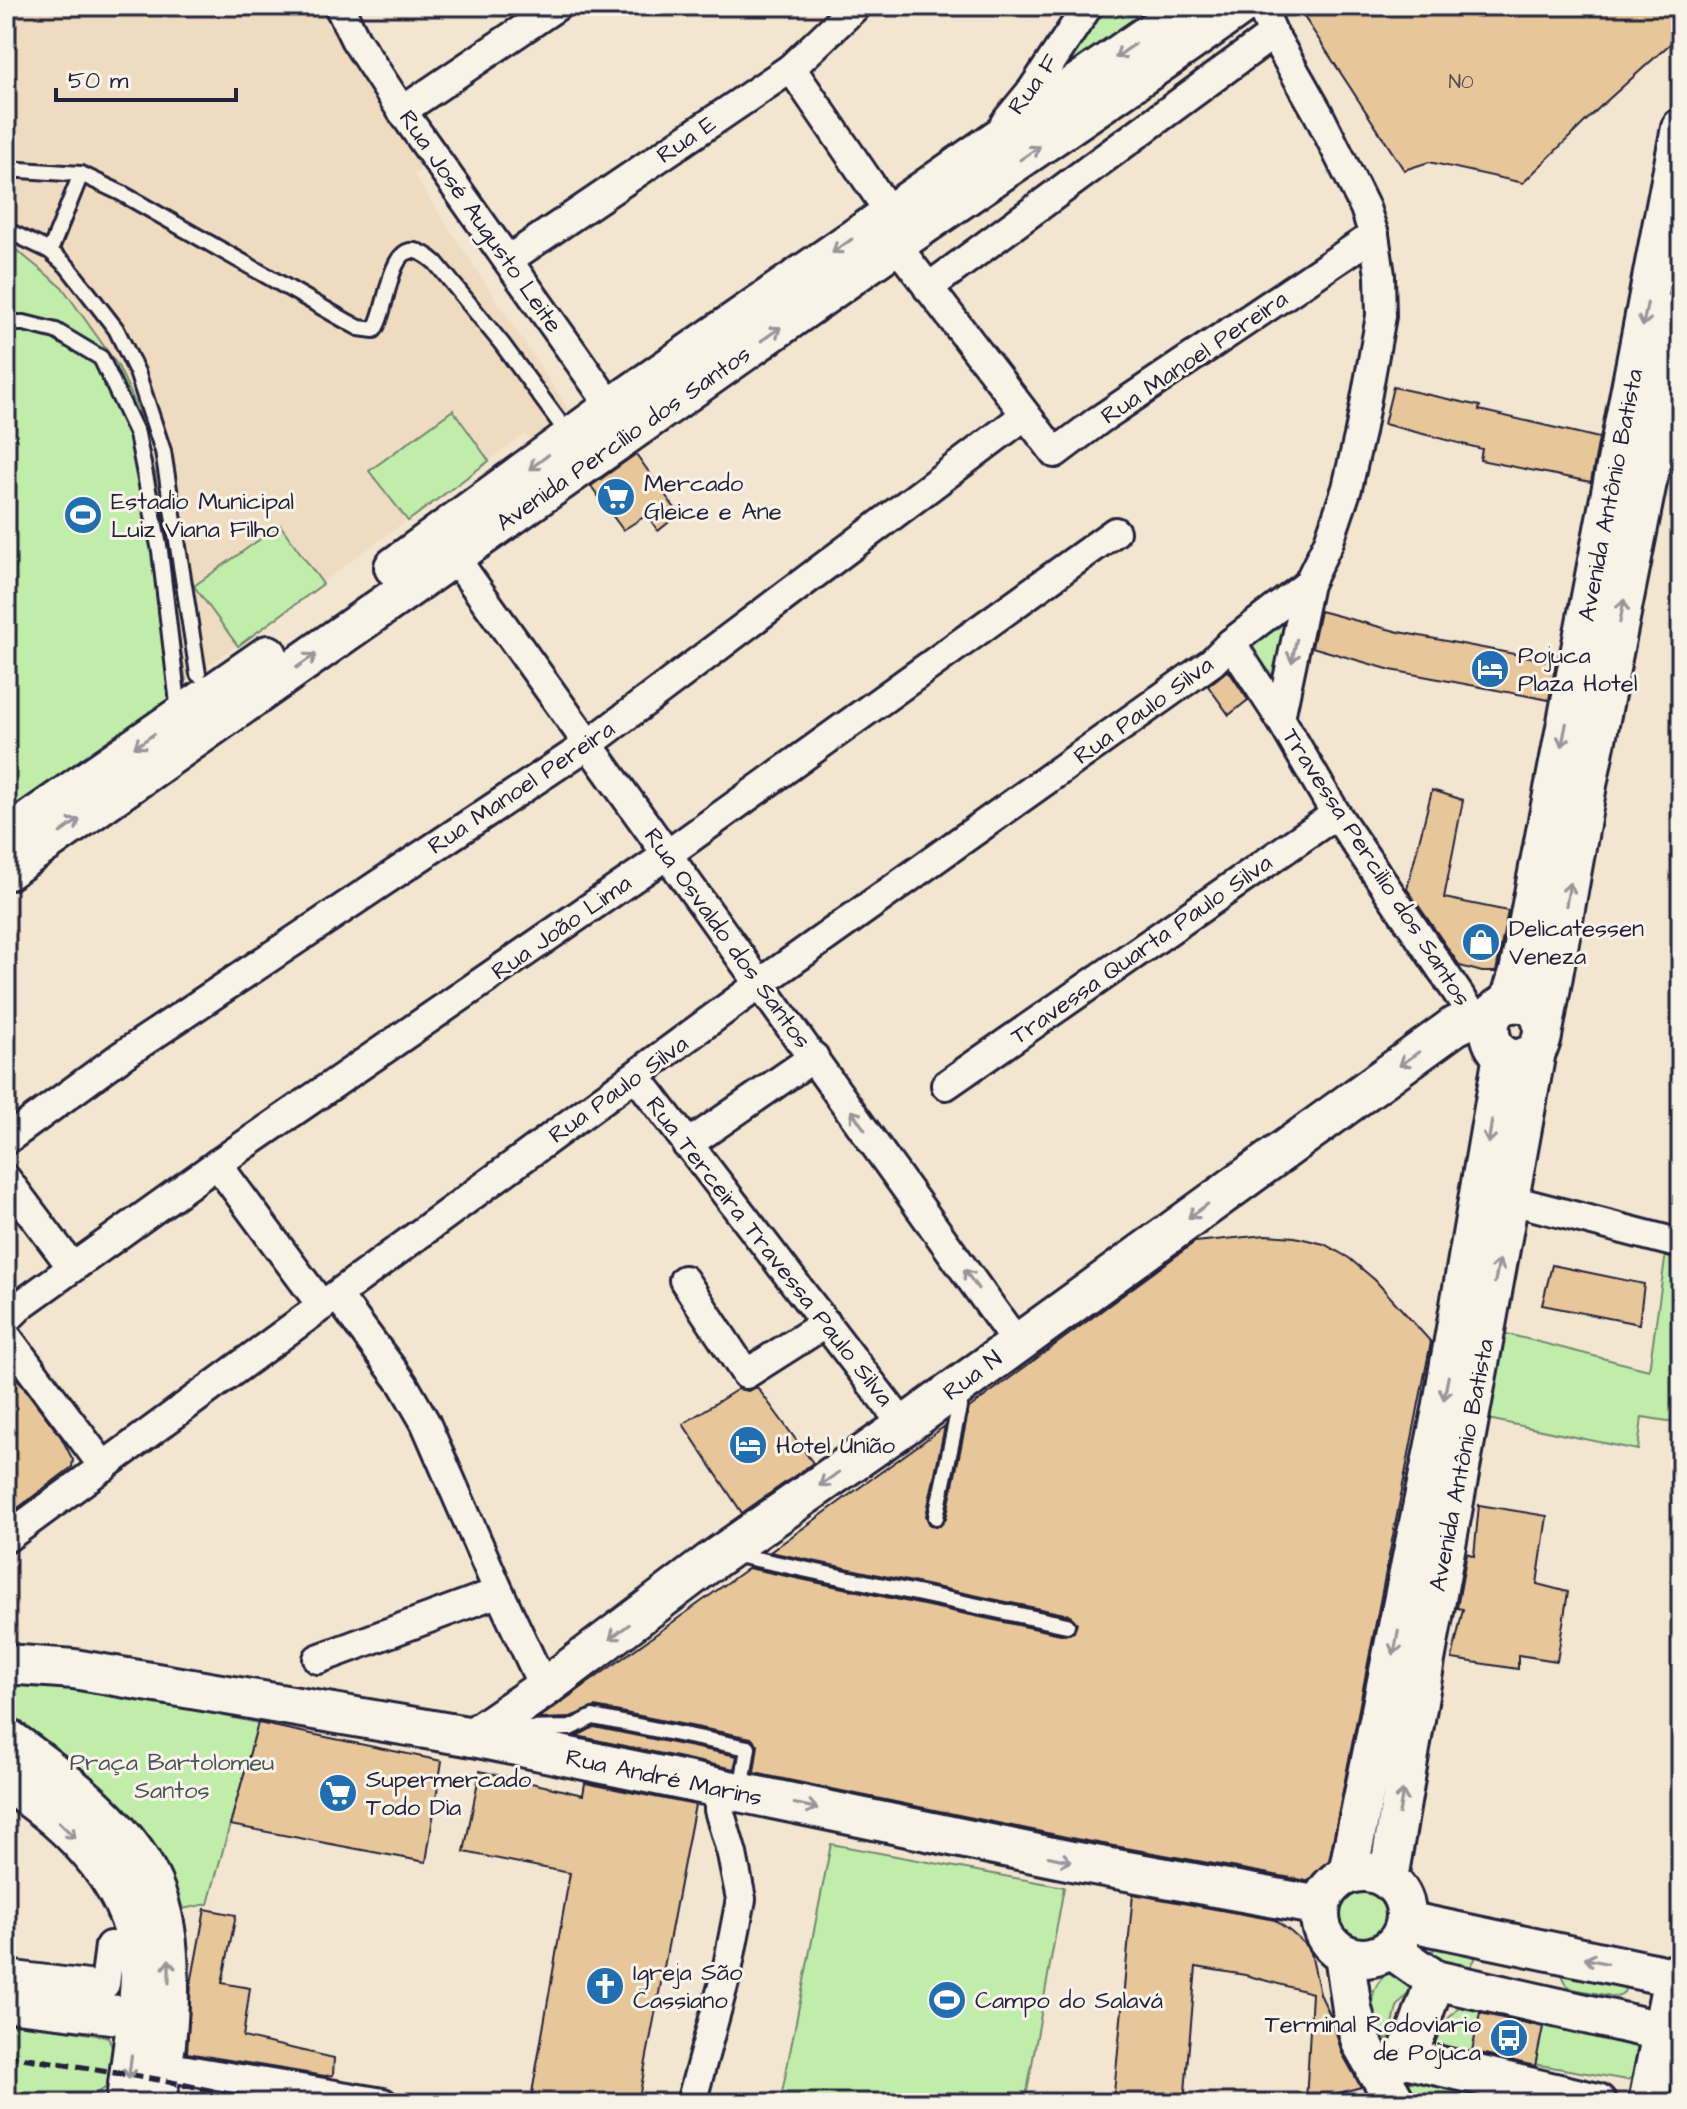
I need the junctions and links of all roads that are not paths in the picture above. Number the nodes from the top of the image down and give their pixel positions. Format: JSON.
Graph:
{"nodes":[{"id":1,"x":339,"y":6,"type":"edge"},
{"id":2,"x":557,"y":6,"type":"edge"},
{"id":3,"x":856,"y":6,"type":"edge"},
{"id":4,"x":1088,"y":6,"type":"edge"},
{"id":5,"x":1189,"y":6,"type":"edge"},
{"id":6,"x":1241,"y":6,"type":"edge"},
{"id":7,"x":1261,"y":6,"type":"edge"},
{"id":8,"x":1273,"y":34,"type":"junction"},
{"id":9,"x":791,"y":68,"type":"junction"},
{"id":10,"x":402,"y":111,"type":"junction"},
{"id":11,"x":1681,"y":128,"type":"edge"},
{"id":12,"x":6,"y":169,"type":"edge"},
{"id":13,"x":980,"y":170,"type":"junction"},
{"id":14,"x":81,"y":174,"type":"junction"},
{"id":15,"x":893,"y":229,"type":"junction"},
{"id":16,"x":6,"y":230,"type":"edge"},
{"id":17,"x":1374,"y":235,"type":"junction"},
{"id":18,"x":50,"y":251,"type":"junction"},
{"id":19,"x":508,"y":260,"type":"junction"},
{"id":20,"x":1669,"y":261,"type":"edge"},
{"id":21,"x":928,"y":288,"type":"junction"},
{"id":22,"x":1681,"y":310,"type":"edge"},
{"id":23,"x":6,"y":323,"type":"edge"},
{"id":24,"x":1024,"y":416,"type":"junction"},
{"id":25,"x":620,"y":420,"type":"junction"},
{"id":26,"x":571,"y":438,"type":"junction"},
{"id":27,"x":1115,"y":532,"type":"dead end"},
{"id":28,"x":445,"y":548,"type":"junction"},
{"id":29,"x":1308,"y":584,"type":"junction"},
{"id":30,"x":1231,"y":643,"type":"junction"},
{"id":31,"x":198,"y":674,"type":"dead end"},
{"id":32,"x":248,"y":685,"type":"junction"},
{"id":33,"x":180,"y":717,"type":"junction"},
{"id":34,"x":1280,"y":718,"type":"junction"},
{"id":35,"x":589,"y":744,"type":"junction"},
{"id":36,"x":1336,"y":814,"type":"junction"},
{"id":37,"x":6,"y":837,"type":"edge"},
{"id":38,"x":668,"y":854,"type":"junction"},
{"id":39,"x":6,"y":871,"type":"edge"},
{"id":40,"x":761,"y":983,"type":"junction"},
{"id":41,"x":1509,"y":1029,"type":"junction"},
{"id":42,"x":814,"y":1057,"type":"junction"},
{"id":43,"x":636,"y":1076,"type":"junction"},
{"id":44,"x":946,"y":1085,"type":"dead end"},
{"id":45,"x":6,"y":1140,"type":"edge"},
{"id":46,"x":687,"y":1145,"type":"junction"},
{"id":47,"x":217,"y":1164,"type":"junction"},
{"id":48,"x":6,"y":1179,"type":"edge"},
{"id":49,"x":1511,"y":1200,"type":"junction"},
{"id":50,"x":1681,"y":1244,"type":"edge"},
{"id":51,"x":72,"y":1267,"type":"junction"},
{"id":52,"x":684,"y":1280,"type":"dead end"},
{"id":53,"x":330,"y":1301,"type":"junction"},
{"id":54,"x":826,"y":1323,"type":"junction"},
{"id":55,"x":1472,"y":1326,"type":"junction"},
{"id":56,"x":7,"y":1332,"type":"edge"},
{"id":57,"x":1016,"y":1342,"type":"junction"},
{"id":58,"x":965,"y":1381,"type":"junction"},
{"id":59,"x":904,"y":1426,"type":"junction"},
{"id":60,"x":104,"y":1467,"type":"junction"},
{"id":61,"x":936,"y":1517,"type":"dead end"},
{"id":62,"x":6,"y":1538,"type":"edge"},
{"id":63,"x":724,"y":1553,"type":"junction"},
{"id":64,"x":499,"y":1592,"type":"junction"},
{"id":65,"x":1067,"y":1625,"type":"dead end"},
{"id":66,"x":318,"y":1659,"type":"dead end"},
{"id":67,"x":6,"y":1664,"type":"edge"},
{"id":68,"x":533,"y":1717,"type":"junction"},
{"id":69,"x":6,"y":1737,"type":"edge"},
{"id":70,"x":6,"y":1782,"type":"edge"},
{"id":71,"x":730,"y":1790,"type":"junction"},
{"id":72,"x":1348,"y":1873,"type":"junction"},
{"id":73,"x":1388,"y":1879,"type":"junction"},
{"id":74,"x":1320,"y":1906,"type":"junction"},
{"id":75,"x":1399,"y":1935,"type":"junction"},
{"id":76,"x":135,"y":1947,"type":"junction"},
{"id":77,"x":1531,"y":1948,"type":"junction"},
{"id":78,"x":1344,"y":1954,"type":"junction"},
{"id":79,"x":6,"y":1975,"type":"edge"},
{"id":80,"x":1677,"y":1978,"type":"edge"},
{"id":81,"x":1435,"y":1980,"type":"junction"},
{"id":82,"x":1521,"y":1998,"type":"junction"},
{"id":83,"x":6,"y":2002,"type":"edge"},
{"id":84,"x":153,"y":2018,"type":"junction"},
{"id":85,"x":1661,"y":2031,"type":"junction"},
{"id":86,"x":1390,"y":2065,"type":"junction"},
{"id":87,"x":163,"y":2066,"type":"junction"},
{"id":88,"x":126,"y":2103,"type":"edge"},
{"id":89,"x":154,"y":2103,"type":"edge"},
{"id":90,"x":383,"y":2103,"type":"edge"},
{"id":91,"x":691,"y":2103,"type":"edge"},
{"id":92,"x":1396,"y":2103,"type":"edge"},
{"id":93,"x":1597,"y":2103,"type":"edge"},
{"id":94,"x":1648,"y":2103,"type":"edge"}],
"edges":[{"from":1,"to":10,"type":"street","name":"Rua José Augusto Leite"},
{"from":2,"to":10,"type":"street"},
{"from":3,"to":9,"type":"street","name":"Rua E"},
{"from":4,"to":13,"type":"street","name":"Rua F"},
{"from":5,"to":13,"type":"street","name":"Avenida Percílio dos Santos","one_way":true},
{"from":13,"to":6,"type":"street","name":"Avenida Percílio dos Santos","one_way":true},
{"from":7,"to":8,"type":"street","name":"Rua Paulo Silva"},
{"from":8,"to":17,"type":"street","name":"Rua Paulo Silva"},
{"from":8,"to":21,"type":"street"},
{"from":9,"to":15,"type":"street"},
{"from":9,"to":19,"type":"street","name":"Rua E"},
{"from":10,"to":19,"type":"street","name":"Rua José Augusto Leite"},
{"from":11,"to":20,"type":"street","name":"Avenida Antônio Batista"},
{"from":12,"to":14,"type":"lane"},
{"from":13,"to":15,"type":"street","name":"Avenida Percílio dos Santos"},
{"from":14,"to":18,"type":"lane"},
{"from":14,"to":26,"type":"lane"},
{"from":15,"to":21,"type":"street","name":"Rua Manoel Pereira"},
{"from":15,"to":25,"type":"street","name":"Avenida Percílio dos Santos"},
{"from":16,"to":18,"type":"lane"},
{"from":17,"to":24,"type":"street","name":"Rua Manoel Pereira"},
{"from":17,"to":29,"type":"street","name":"Rua Paulo Silva"},
{"from":18,"to":31,"type":"lane"},
{"from":19,"to":25,"type":"street","name":"Rua José Augusto Leite"},
{"from":20,"to":41,"type":"street","name":"Avenida Antônio Batista","one_way":true},
{"from":21,"to":24,"type":"street","name":"Rua Manoel Pereira"},
{"from":41,"to":22,"type":"street","name":"Avenida Antônio Batista","one_way":true},
{"from":23,"to":33,"type":"lane"},
{"from":24,"to":35,"type":"street","name":"Rua Manoel Pereira"},
{"from":25,"to":26,"type":"street","name":"Avenida Percílio dos Santos"},
{"from":25,"to":28,"type":"street","name":"Avenida Percílio dos Santos"},
{"from":26,"to":28,"type":"street","name":"Avenida Percílio dos Santos","one_way":true},
{"from":27,"to":38,"type":"street","name":"Rua João Lima"},
{"from":28,"to":32,"type":"street","name":"Avenida Percílio dos Santos"},
{"from":28,"to":35,"type":"street","name":"Rua Osvaldo dos Santos"},
{"from":29,"to":30,"type":"street","name":"Rua Paulo Silva"},
{"from":29,"to":34,"type":"street","name":"Rua Paulo Silva","one_way":true},
{"from":30,"to":34,"type":"street","name":"Rua Paulo Silva"},
{"from":30,"to":40,"type":"street","name":"Rua Paulo Silva"},
{"from":32,"to":33,"type":"street","name":"Avenida Percílio dos Santos"},
{"from":39,"to":32,"type":"street","name":"Avenida Percílio dos Santos","one_way":true},
{"from":33,"to":37,"type":"street","name":"Avenida Percílio dos Santos","one_way":true},
{"from":34,"to":36,"type":"street","name":"Travessa Percilio dos Santos"},
{"from":35,"to":38,"type":"street","name":"Rua Osvaldo dos Santos"},
{"from":35,"to":45,"type":"street","name":"Rua Manoel Pereira"},
{"from":36,"to":41,"type":"street","name":"Travessa Percilio dos Santos"},
{"from":36,"to":44,"type":"street","name":"Travessa Quarta Paulo Silva"},
{"from":38,"to":40,"type":"street","name":"Rua Osvaldo dos Santos"},
{"from":38,"to":47,"type":"street","name":"Rua João Lima"},
{"from":40,"to":42,"type":"street","name":"Rua Osvaldo dos Santos"},
{"from":40,"to":43,"type":"street","name":"Rua Paulo Silva"},
{"from":41,"to":49,"type":"street","name":"Avenida Antônio Batista"},
{"from":41,"to":55,"type":"street","name":"Avenida Antônio Batista","one_way":true},
{"from":41,"to":57,"type":"street","name":"Rua N","one_way":true},
{"from":42,"to":46,"type":"street"},
{"from":57,"to":42,"type":"street","name":"Rua Osvaldo dos Santos","one_way":true},
{"from":43,"to":46,"type":"street","name":"Rua Terceira Travessa Paulo Silva"},
{"from":43,"to":53,"type":"street","name":"Rua Paulo Silva"},
{"from":46,"to":54,"type":"street","name":"Rua Terceira Travessa Paulo Silva"},
{"from":47,"to":51,"type":"street","name":"Rua João Lima"},
{"from":47,"to":53,"type":"street"},
{"from":48,"to":51,"type":"street"},
{"from":49,"to":50,"type":"street"},
{"from":55,"to":49,"type":"street","name":"Avenida Antônio Batista","one_way":true},
{"from":51,"to":56,"type":"street","name":"Rua João Lima"},
{"from":52,"to":54,"type":"street"},
{"from":53,"to":60,"type":"street","name":"Rua Paulo Silva"},
{"from":53,"to":64,"type":"street"},
{"from":54,"to":59,"type":"street","name":"Rua Terceira Travessa Paulo Silva"},
{"from":55,"to":72,"type":"street","name":"Avenida Antônio Batista","one_way":true},
{"from":73,"to":55,"type":"street","name":"Avenida Antônio Batista","one_way":true},
{"from":56,"to":60,"type":"street"},
{"from":57,"to":58,"type":"street","name":"Rua N"},
{"from":58,"to":59,"type":"street","name":"Rua N"},
{"from":58,"to":61,"type":"lane"},
{"from":59,"to":63,"type":"street","name":"Rua N","one_way":true},
{"from":60,"to":62,"type":"street","name":"Rua Paulo Silva"},
{"from":63,"to":65,"type":"lane"},
{"from":63,"to":68,"type":"street","name":"Rua N","one_way":true},
{"from":64,"to":66,"type":"street"},
{"from":64,"to":68,"type":"street"},
{"from":67,"to":68,"type":"street","name":"Rua André Marins"},
{"from":68,"to":71,"type":"street","name":"Rua André Marins"},
{"from":84,"to":69,"type":"street","one_way":true},
{"from":70,"to":76,"type":"street","one_way":true},
{"from":71,"to":74,"type":"street","name":"Rua André Marins","one_way":true},
{"from":71,"to":91,"type":"street"},
{"from":72,"to":73,"type":"street"},
{"from":72,"to":74,"type":"street"},
{"from":73,"to":75,"type":"street"},
{"from":74,"to":78,"type":"street"},
{"from":75,"to":77,"type":"street"},
{"from":75,"to":78,"type":"street"},
{"from":75,"to":81,"type":"street"},
{"from":76,"to":79,"type":"street"},
{"from":76,"to":84,"type":"street"},
{"from":80,"to":77,"type":"street","one_way":true},
{"from":77,"to":82,"type":"street"},
{"from":78,"to":86,"type":"street"},
{"from":80,"to":85,"type":"street"},
{"from":81,"to":82,"type":"street"},
{"from":81,"to":86,"type":"street"},
{"from":82,"to":85,"type":"street"},
{"from":83,"to":84,"type":"street"},
{"from":84,"to":87,"type":"street"},
{"from":84,"to":88,"type":"street","one_way":true},
{"from":85,"to":94,"type":"street"},
{"from":86,"to":92,"type":"street"},
{"from":86,"to":93,"type":"street"},
{"from":87,"to":89,"type":"street"},
{"from":87,"to":90,"type":"street"}]}
